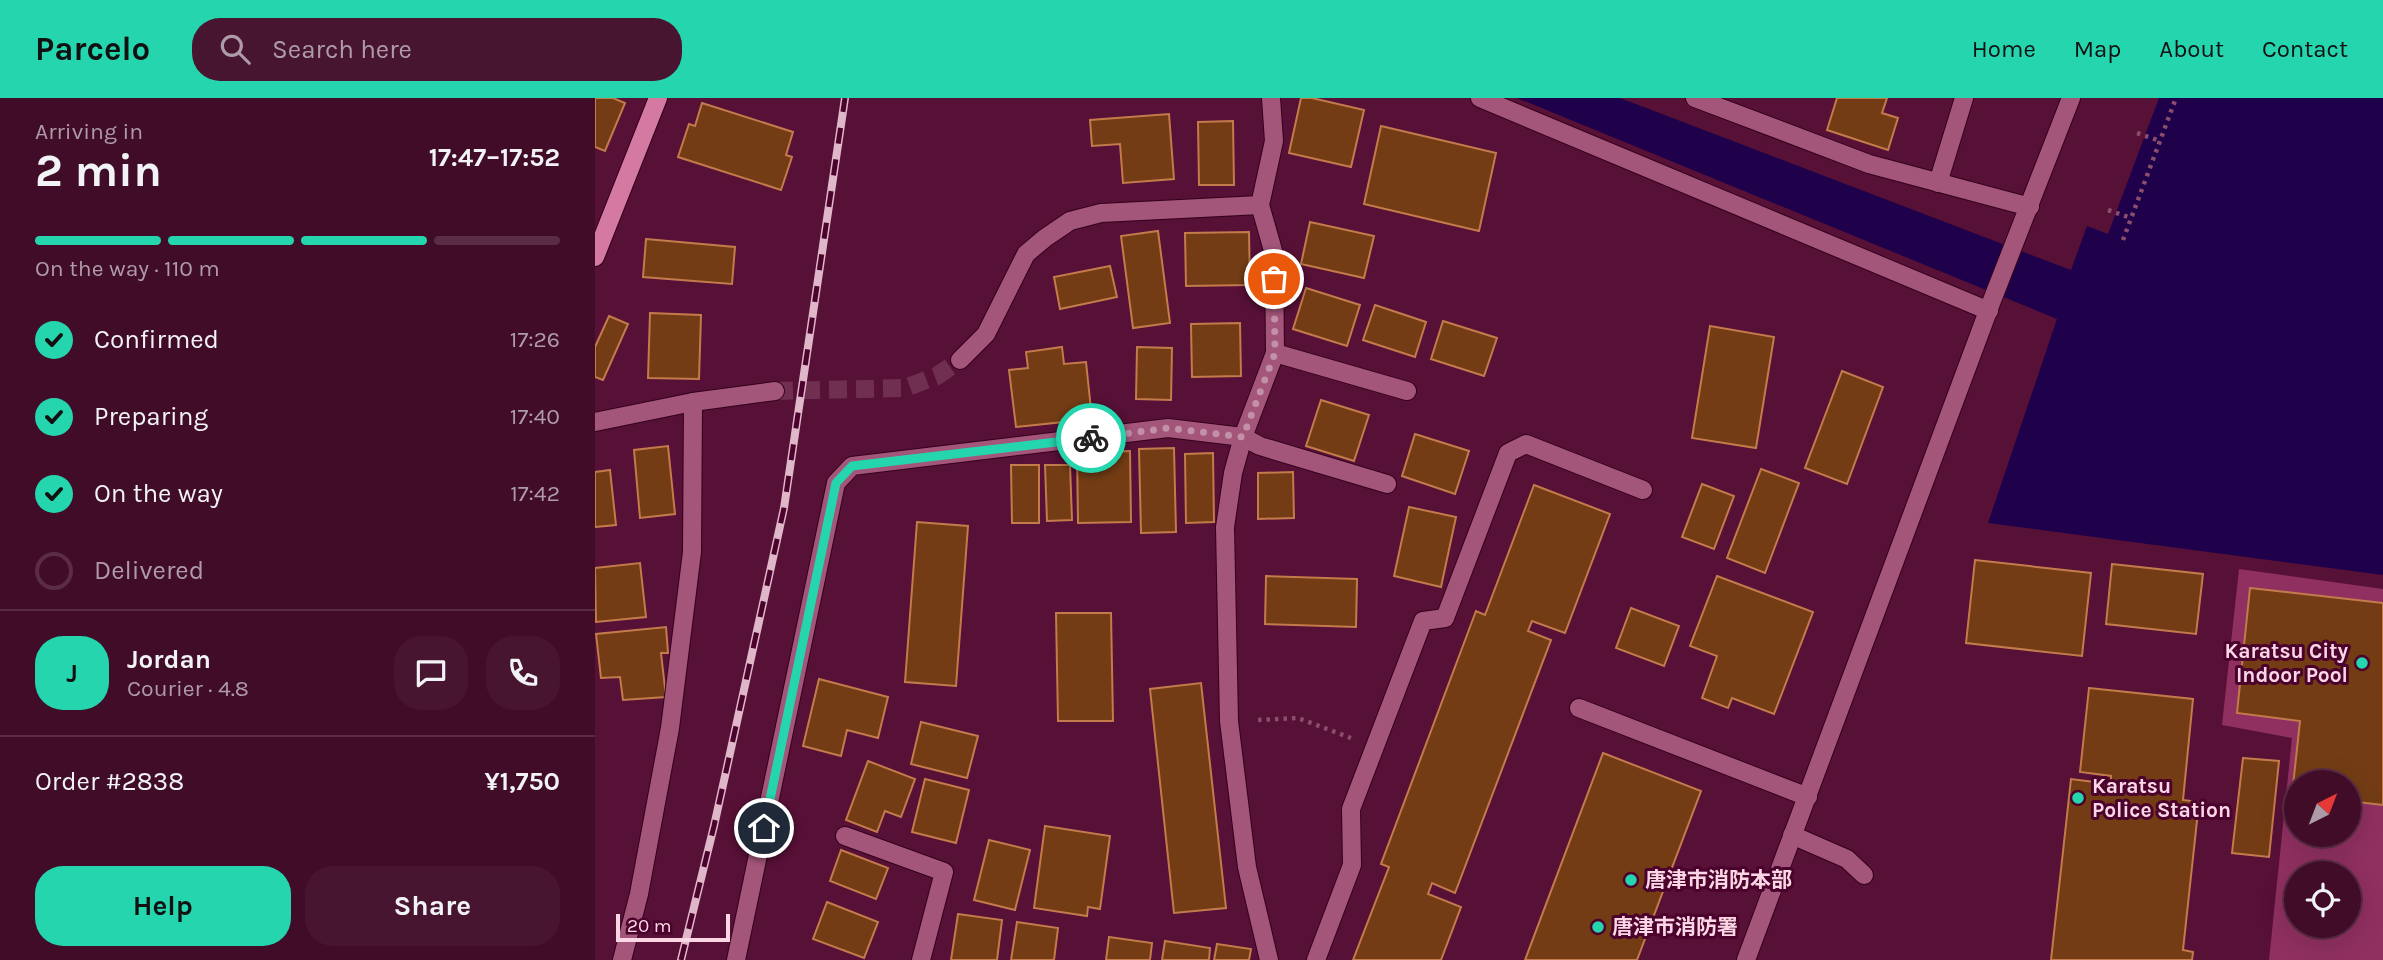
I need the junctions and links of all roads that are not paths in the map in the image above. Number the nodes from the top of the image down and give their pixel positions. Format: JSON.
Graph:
{"nodes":[{"id":1,"x":658,"y":98,"type":"edge"},
{"id":2,"x":1271,"y":98,"type":"edge"},
{"id":3,"x":1481,"y":98,"type":"edge"},
{"id":4,"x":1695,"y":98,"type":"edge"},
{"id":5,"x":1964,"y":98,"type":"edge"},
{"id":6,"x":2071,"y":98,"type":"edge"},
{"id":7,"x":1938,"y":183,"type":"junction"},
{"id":8,"x":1260,"y":205,"type":"junction"},
{"id":9,"x":2030,"y":207,"type":"junction"},
{"id":10,"x":595,"y":257,"type":"edge"},
{"id":11,"x":1990,"y":307,"type":"junction"},
{"id":12,"x":1275,"y":353,"type":"junction"},
{"id":13,"x":960,"y":360,"type":"tunnel mouth"},
{"id":14,"x":775,"y":391,"type":"tunnel mouth"},
{"id":15,"x":1407,"y":391,"type":"dead end"},
{"id":16,"x":693,"y":402,"type":"junction"},
{"id":17,"x":595,"y":422,"type":"edge"},
{"id":18,"x":1243,"y":437,"type":"junction"},
{"id":19,"x":1387,"y":484,"type":"dead end"},
{"id":20,"x":1643,"y":490,"type":"dead end"},
{"id":21,"x":1579,"y":708,"type":"dead end"},
{"id":22,"x":1808,"y":797,"type":"junction"},
{"id":23,"x":1792,"y":835,"type":"junction"},
{"id":24,"x":845,"y":836,"type":"dead end"},
{"id":25,"x":1864,"y":875,"type":"dead end"},
{"id":26,"x":622,"y":960,"type":"edge"},
{"id":27,"x":736,"y":960,"type":"edge"},
{"id":28,"x":921,"y":960,"type":"edge"},
{"id":29,"x":1269,"y":960,"type":"edge"},
{"id":30,"x":1316,"y":960,"type":"edge"},
{"id":31,"x":1746,"y":960,"type":"edge"}],
"edges":[{"from":1,"to":10,"type":"main road"},
{"from":2,"to":8,"type":"street"},
{"from":3,"to":11,"type":"street"},
{"from":4,"to":7,"type":"street"},
{"from":5,"to":7,"type":"street"},
{"from":6,"to":9,"type":"street"},
{"from":7,"to":9,"type":"street"},
{"from":8,"to":12,"type":"street"},
{"from":8,"to":13,"type":"street"},
{"from":9,"to":11,"type":"street"},
{"from":11,"to":22,"type":"street"},
{"from":12,"to":15,"type":"street"},
{"from":12,"to":18,"type":"street"},
{"from":14,"to":16,"type":"street"},
{"from":16,"to":17,"type":"street"},
{"from":16,"to":26,"type":"street"},
{"from":18,"to":19,"type":"street"},
{"from":18,"to":27,"type":"street"},
{"from":18,"to":29,"type":"street"},
{"from":20,"to":30,"type":"street"},
{"from":21,"to":22,"type":"street"},
{"from":22,"to":23,"type":"street"},
{"from":23,"to":25,"type":"street"},
{"from":23,"to":31,"type":"street"},
{"from":24,"to":28,"type":"street"}]}
